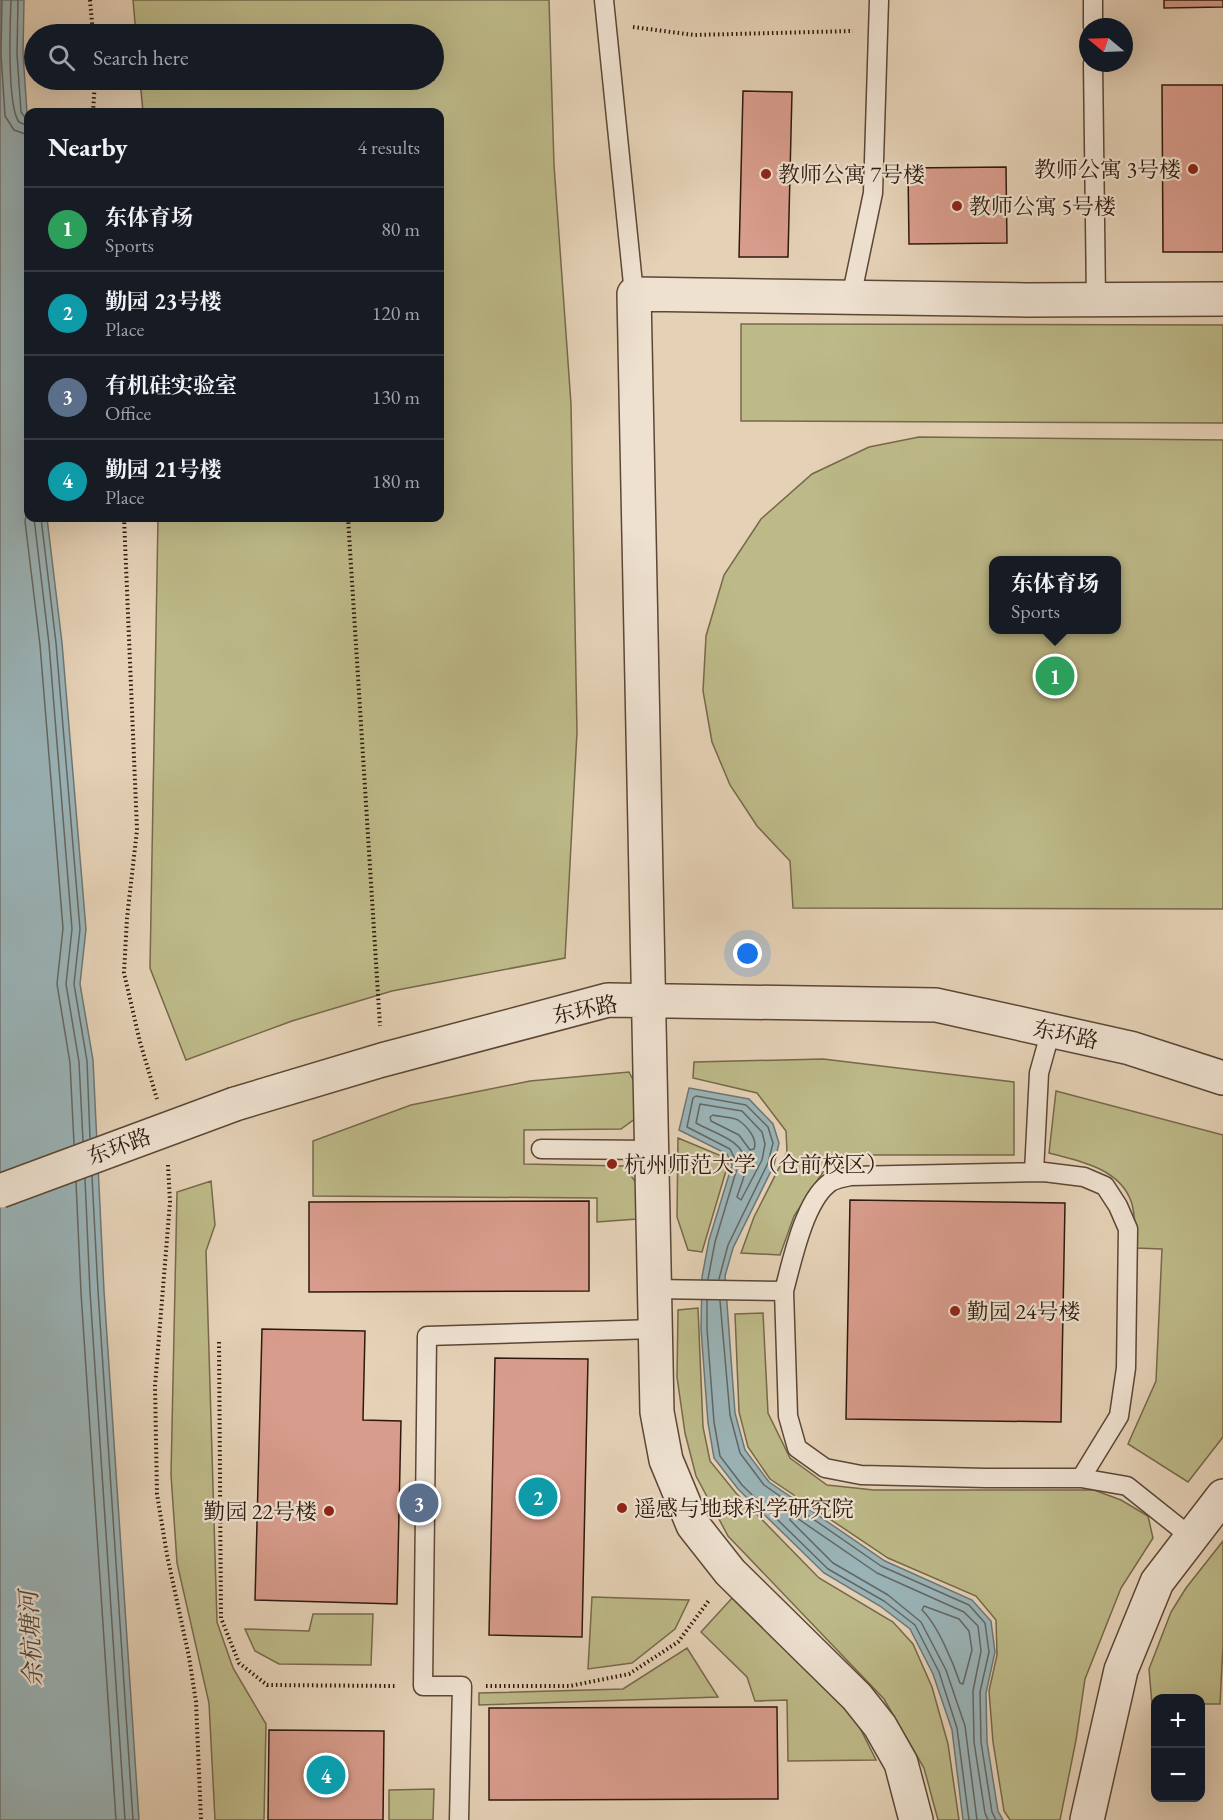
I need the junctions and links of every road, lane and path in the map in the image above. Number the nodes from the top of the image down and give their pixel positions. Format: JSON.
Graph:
{"nodes":[{"id":1,"x":90,"y":0,"type":"edge"},
{"id":2,"x":604,"y":0,"type":"edge"},
{"id":3,"x":879,"y":0,"type":"edge"},
{"id":4,"x":1093,"y":0,"type":"edge"},
{"id":5,"x":1093,"y":18,"type":"edge"},
{"id":6,"x":606,"y":23,"type":"junction"},
{"id":7,"x":92,"y":24,"type":"edge"},
{"id":8,"x":878,"y":30,"type":"junction"},
{"id":9,"x":1093,"y":72,"type":"edge"},
{"id":10,"x":94,"y":90,"type":"edge"},
{"id":11,"x":93,"y":108,"type":"edge"},
{"id":12,"x":634,"y":294,"type":"junction"},
{"id":13,"x":851,"y":298,"type":"junction"},
{"id":14,"x":1223,"y":299,"type":"edge"},
{"id":15,"x":1096,"y":300,"type":"junction"},
{"id":16,"x":348,"y":522,"type":"edge"},
{"id":17,"x":650,"y":1000,"type":"junction"},
{"id":18,"x":1051,"y":1030,"type":"junction"},
{"id":19,"x":382,"y":1060,"type":"junction"},
{"id":20,"x":1223,"y":1078,"type":"edge"},
{"id":21,"x":542,"y":1149,"type":"dead end"},
{"id":22,"x":652,"y":1150,"type":"junction"},
{"id":23,"x":1034,"y":1172,"type":"junction"},
{"id":24,"x":0,"y":1191,"type":"edge"},
{"id":25,"x":654,"y":1289,"type":"junction"},
{"id":26,"x":784,"y":1291,"type":"junction"},
{"id":27,"x":654,"y":1329,"type":"junction"},
{"id":28,"x":1081,"y":1478,"type":"junction"},
{"id":29,"x":1223,"y":1496,"type":"edge"},
{"id":30,"x":1191,"y":1537,"type":"junction"},
{"id":31,"x":913,"y":1819,"type":"edge"},
{"id":32,"x":459,"y":1820,"type":"edge"},
{"id":33,"x":1087,"y":1820,"type":"edge"}],
"edges":[{"from":1,"to":7,"type":"path"},
{"from":2,"to":6,"type":"lane"},
{"from":3,"to":8,"type":"lane"},
{"from":4,"to":5,"type":"lane"},
{"from":6,"to":8,"type":"path"},
{"from":6,"to":12,"type":"lane"},
{"from":8,"to":13,"type":"lane"},
{"from":9,"to":15,"type":"lane"},
{"from":10,"to":11,"type":"path"},
{"from":12,"to":13,"type":"street"},
{"from":12,"to":17,"type":"street"},
{"from":13,"to":15,"type":"street"},
{"from":14,"to":15,"type":"street"},
{"from":16,"to":19,"type":"path"},
{"from":17,"to":18,"type":"street","name":"东环路"},
{"from":17,"to":19,"type":"street","name":"东环路"},
{"from":17,"to":22,"type":"street"},
{"from":18,"to":20,"type":"street","name":"东环路"},
{"from":18,"to":23,"type":"lane"},
{"from":19,"to":24,"type":"street","name":"东环路","bridge":true},
{"from":21,"to":22,"type":"lane"},
{"from":22,"to":25,"type":"street"},
{"from":23,"to":26,"type":"lane"},
{"from":23,"to":28,"type":"lane"},
{"from":25,"to":26,"type":"lane"},
{"from":25,"to":27,"type":"street"},
{"from":26,"to":28,"type":"lane"},
{"from":27,"to":31,"type":"street"},
{"from":27,"to":32,"type":"lane"},
{"from":28,"to":30,"type":"lane"},
{"from":29,"to":30,"type":"street"},
{"from":30,"to":33,"type":"street"}]}
